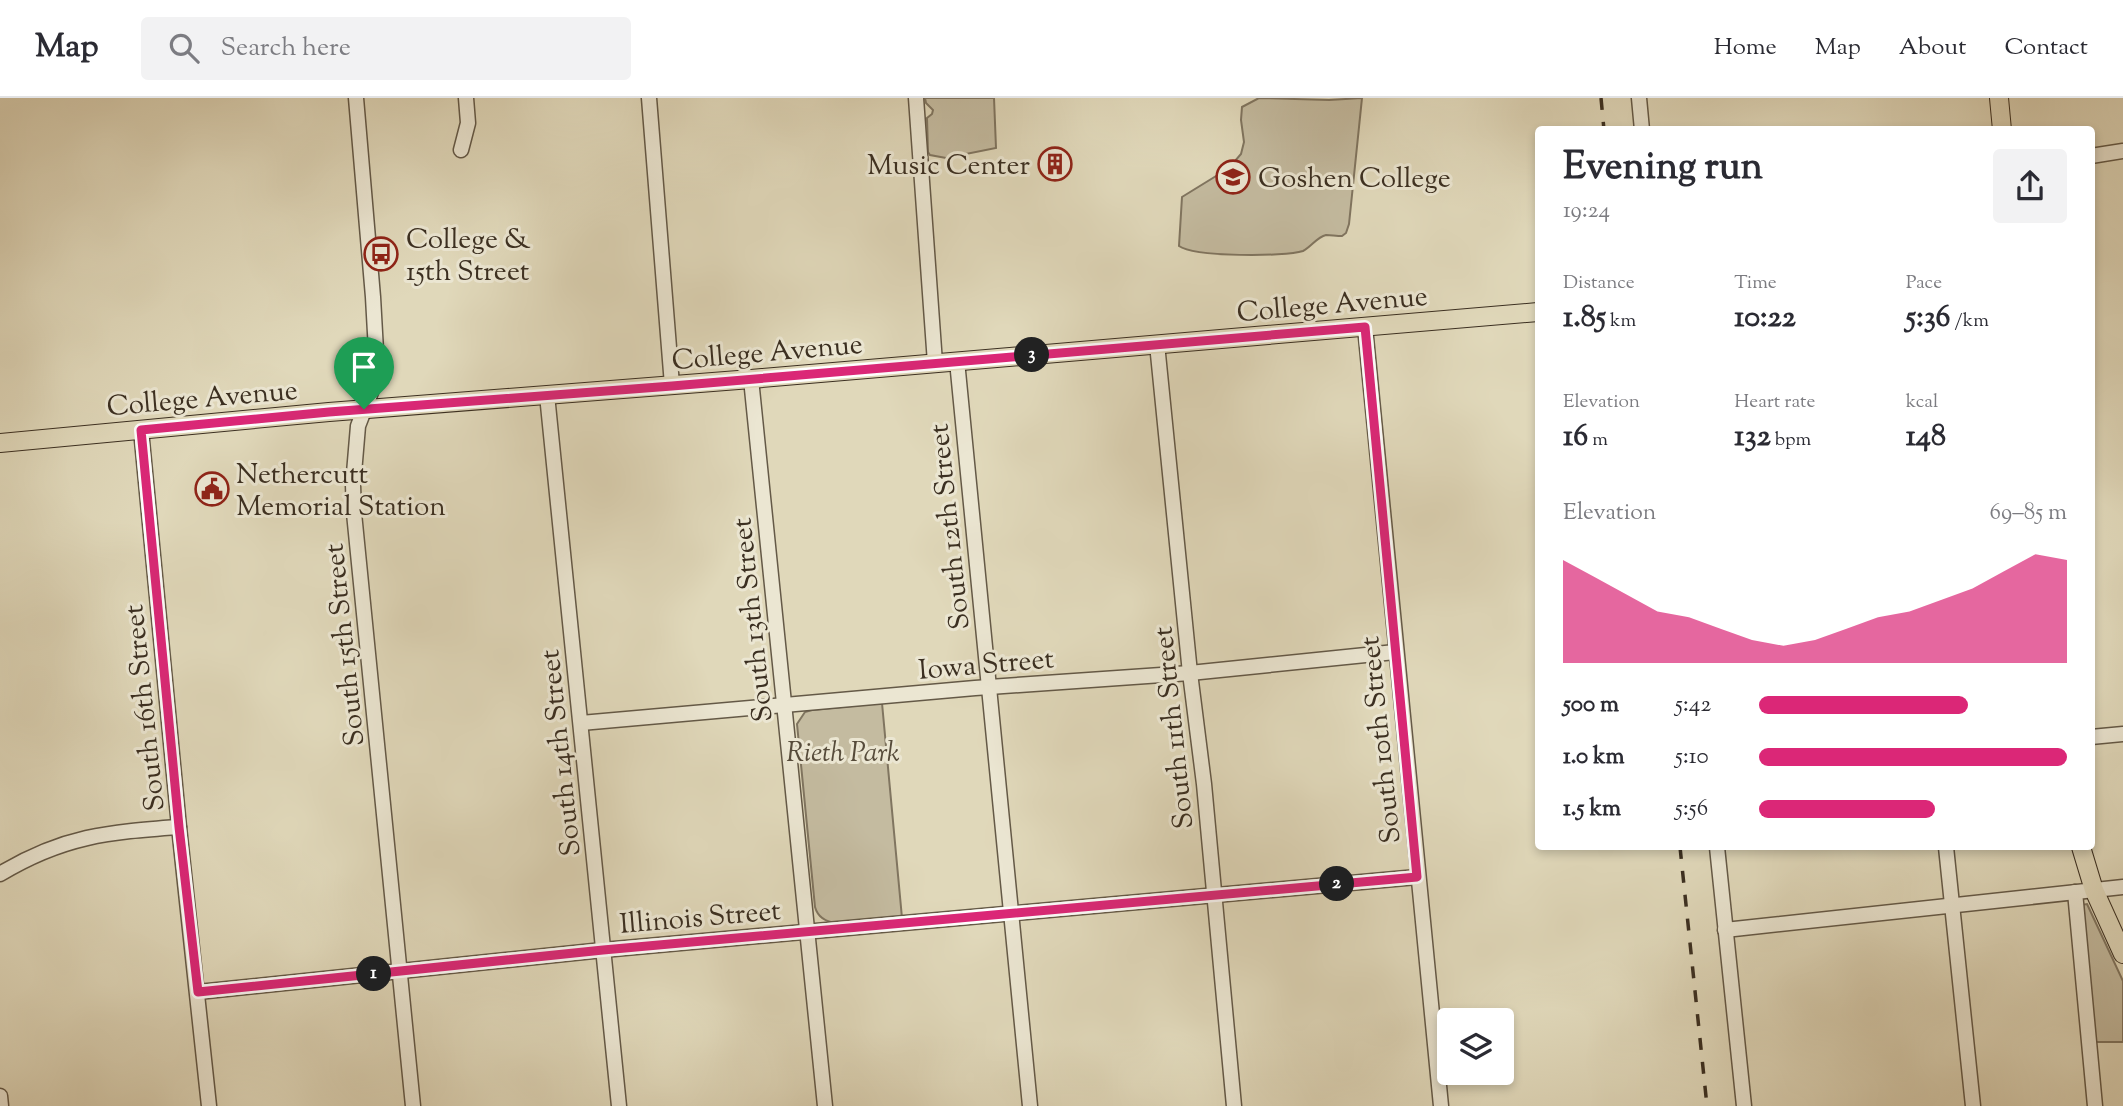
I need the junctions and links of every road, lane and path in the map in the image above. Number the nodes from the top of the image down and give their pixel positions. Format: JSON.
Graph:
{"nodes":[{"id":1,"x":356,"y":98,"type":"edge"},
{"id":2,"x":466,"y":98,"type":"edge"},
{"id":3,"x":649,"y":98,"type":"edge"},
{"id":4,"x":916,"y":98,"type":"edge"},
{"id":5,"x":1639,"y":98,"type":"edge"},
{"id":6,"x":1999,"y":98,"type":"edge"},
{"id":7,"x":1642,"y":126,"type":"edge"},
{"id":8,"x":2002,"y":126,"type":"edge"},
{"id":9,"x":461,"y":150,"type":"dead end"},
{"id":10,"x":2123,"y":151,"type":"edge"},
{"id":11,"x":2095,"y":155,"type":"edge"},
{"id":12,"x":1535,"y":312,"type":"edge"},
{"id":13,"x":1365,"y":327,"type":"junction"},
{"id":14,"x":1157,"y":344,"type":"junction"},
{"id":15,"x":957,"y":361,"type":"junction"},
{"id":16,"x":935,"y":363,"type":"junction"},
{"id":17,"x":751,"y":379,"type":"junction"},
{"id":18,"x":672,"y":386,"type":"junction"},
{"id":19,"x":547,"y":395,"type":"junction"},
{"id":20,"x":364,"y":409,"type":"junction"},
{"id":21,"x":141,"y":430,"type":"junction"},
{"id":22,"x":0,"y":443,"type":"edge"},
{"id":23,"x":1395,"y":652,"type":"junction"},
{"id":24,"x":1190,"y":673,"type":"junction"},
{"id":25,"x":989,"y":687,"type":"junction"},
{"id":26,"x":785,"y":705,"type":"junction"},
{"id":27,"x":581,"y":723,"type":"junction"},
{"id":28,"x":2123,"y":734,"type":"edge"},
{"id":29,"x":2095,"y":737,"type":"edge"},
{"id":30,"x":179,"y":827,"type":"junction"},
{"id":31,"x":1717,"y":850,"type":"edge"},
{"id":32,"x":1946,"y":850,"type":"edge"},
{"id":33,"x":2082,"y":850,"type":"edge"},
{"id":34,"x":0,"y":874,"type":"edge"},
{"id":35,"x":1417,"y":877,"type":"junction"},
{"id":36,"x":2123,"y":887,"type":"edge"},
{"id":37,"x":2094,"y":890,"type":"junction"},
{"id":38,"x":2076,"y":892,"type":"junction"},
{"id":39,"x":1214,"y":896,"type":"junction"},
{"id":40,"x":1952,"y":905,"type":"junction"},
{"id":41,"x":1011,"y":913,"type":"junction"},
{"id":42,"x":807,"y":930,"type":"junction"},
{"id":43,"x":1725,"y":930,"type":"junction"},
{"id":44,"x":603,"y":950,"type":"junction"},
{"id":45,"x":2123,"y":954,"type":"edge"},
{"id":46,"x":400,"y":971,"type":"junction"},
{"id":47,"x":198,"y":992,"type":"junction"},
{"id":48,"x":0,"y":1096,"type":"edge"},
{"id":49,"x":1,"y":1106,"type":"edge"},
{"id":50,"x":209,"y":1106,"type":"edge"},
{"id":51,"x":413,"y":1106,"type":"edge"},
{"id":52,"x":619,"y":1106,"type":"edge"},
{"id":53,"x":825,"y":1106,"type":"edge"},
{"id":54,"x":1030,"y":1106,"type":"edge"},
{"id":55,"x":1234,"y":1106,"type":"edge"},
{"id":56,"x":1434,"y":1106,"type":"edge"},
{"id":57,"x":1441,"y":1106,"type":"edge"},
{"id":58,"x":1744,"y":1106,"type":"edge"},
{"id":59,"x":1973,"y":1106,"type":"edge"},
{"id":60,"x":2095,"y":1106,"type":"edge"}],
"edges":[{"from":1,"to":20,"type":"street","name":"South 15th Street"},
{"from":2,"to":9,"type":"street"},
{"from":3,"to":18,"type":"street"},
{"from":4,"to":16,"type":"street"},
{"from":5,"to":7,"type":"street"},
{"from":6,"to":8,"type":"main road"},
{"from":10,"to":11,"type":"street"},
{"from":12,"to":13,"type":"main road","name":"College Avenue"},
{"from":13,"to":14,"type":"main road","name":"College Avenue"},
{"from":13,"to":23,"type":"street","name":"South 10th Street"},
{"from":14,"to":15,"type":"main road","name":"College Avenue"},
{"from":14,"to":24,"type":"street","name":"South 11th Street"},
{"from":15,"to":16,"type":"main road","name":"College Avenue"},
{"from":15,"to":25,"type":"street","name":"South 12th Street"},
{"from":16,"to":17,"type":"main road","name":"College Avenue"},
{"from":17,"to":18,"type":"main road","name":"College Avenue"},
{"from":17,"to":26,"type":"street","name":"South 13th Street"},
{"from":18,"to":19,"type":"main road","name":"College Avenue"},
{"from":19,"to":20,"type":"main road","name":"College Avenue"},
{"from":19,"to":27,"type":"street","name":"South 14th Street"},
{"from":20,"to":21,"type":"main road","name":"College Avenue"},
{"from":20,"to":46,"type":"street","name":"South 15th Street"},
{"from":21,"to":22,"type":"main road","name":"College Avenue"},
{"from":21,"to":30,"type":"street","name":"South 16th Street"},
{"from":23,"to":24,"type":"street","name":"Iowa Street"},
{"from":23,"to":35,"type":"street","name":"South 10th Street"},
{"from":24,"to":25,"type":"street","name":"Iowa Street"},
{"from":24,"to":39,"type":"street","name":"South 11th Street"},
{"from":25,"to":26,"type":"street","name":"Iowa Street"},
{"from":25,"to":41,"type":"street","name":"South 12th Street"},
{"from":26,"to":27,"type":"street","name":"Iowa Street"},
{"from":26,"to":42,"type":"street","name":"South 13th Street"},
{"from":27,"to":44,"type":"street","name":"South 14th Street"},
{"from":28,"to":29,"type":"street"},
{"from":30,"to":34,"type":"street"},
{"from":30,"to":47,"type":"street","name":"South 16th Street"},
{"from":31,"to":43,"type":"street"},
{"from":32,"to":40,"type":"street"},
{"from":33,"to":37,"type":"main road"},
{"from":35,"to":39,"type":"street","name":"Illinois Street"},
{"from":35,"to":57,"type":"street","name":"South 10th Street"},
{"from":36,"to":37,"type":"street"},
{"from":37,"to":38,"type":"street"},
{"from":37,"to":45,"type":"main road"},
{"from":38,"to":40,"type":"street"},
{"from":38,"to":60,"type":"street"},
{"from":39,"to":41,"type":"street","name":"Illinois Street"},
{"from":39,"to":55,"type":"street","name":"South 11th Street"},
{"from":40,"to":43,"type":"street"},
{"from":40,"to":59,"type":"street"},
{"from":41,"to":42,"type":"street","name":"Illinois Street"},
{"from":41,"to":54,"type":"street","name":"South 12th Street"},
{"from":42,"to":44,"type":"street","name":"Illinois Street"},
{"from":42,"to":53,"type":"street","name":"South 13th Street"},
{"from":43,"to":58,"type":"street"},
{"from":44,"to":46,"type":"street","name":"Illinois Street"},
{"from":44,"to":52,"type":"street","name":"South 14th Street"},
{"from":46,"to":47,"type":"street","name":"Illinois Street"},
{"from":46,"to":51,"type":"street","name":"South 15th Street"},
{"from":47,"to":50,"type":"street","name":"South 16th Street"},
{"from":48,"to":49,"type":"street"},
{"from":56,"to":57,"type":"street"}]}
